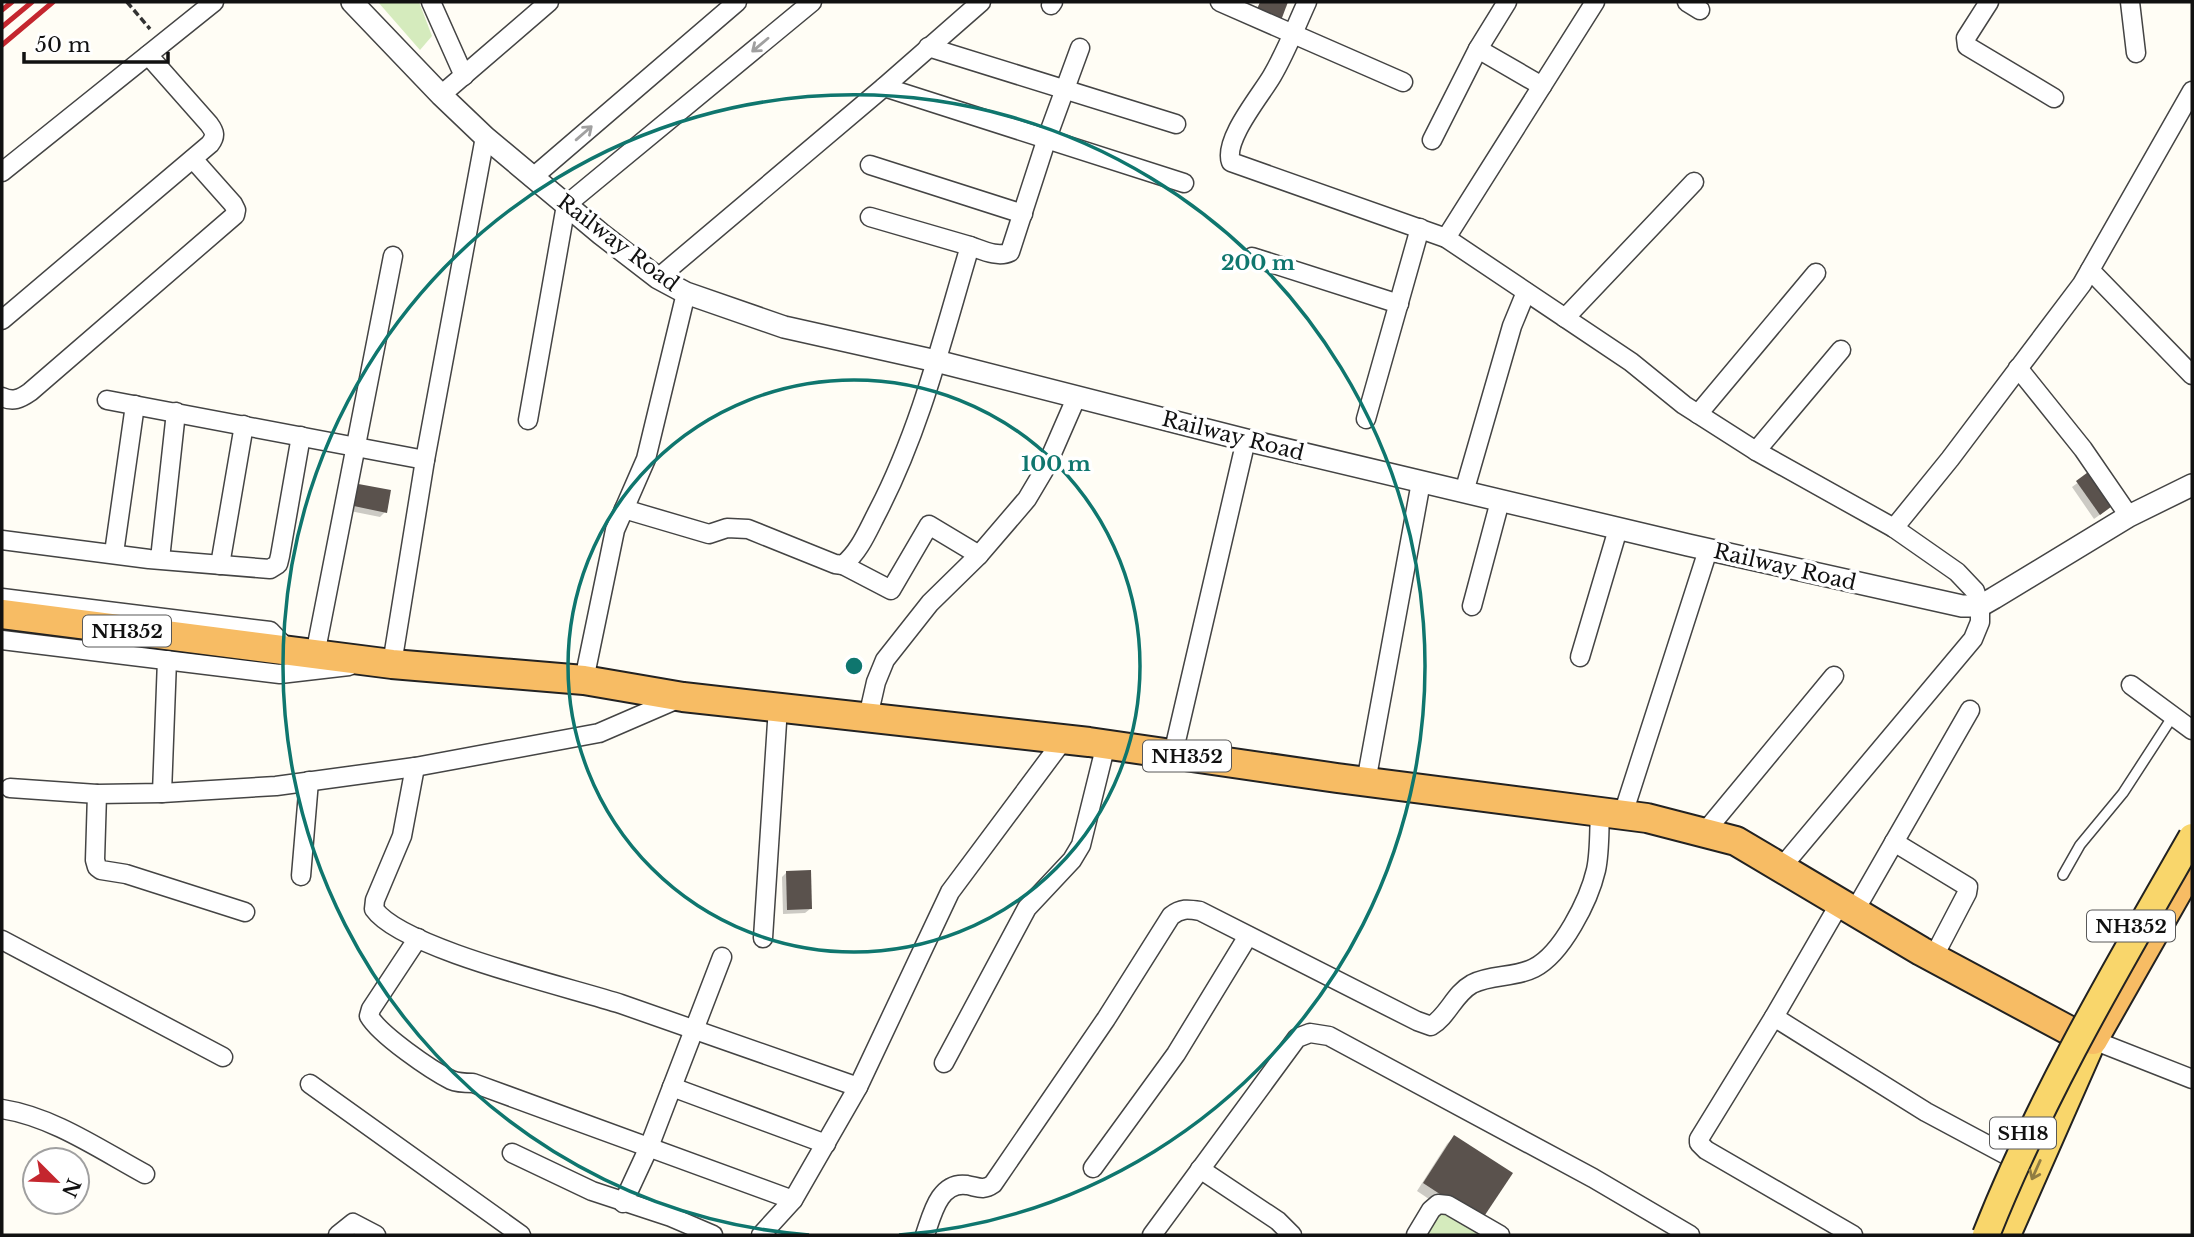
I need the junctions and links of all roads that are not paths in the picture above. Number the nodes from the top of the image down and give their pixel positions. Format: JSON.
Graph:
{"nodes":[{"id":1,"x":214,"y":2,"type":"edge"},
{"id":2,"x":352,"y":2,"type":"edge"},
{"id":3,"x":431,"y":2,"type":"edge"},
{"id":4,"x":549,"y":2,"type":"edge"},
{"id":5,"x":737,"y":2,"type":"edge"},
{"id":6,"x":812,"y":2,"type":"edge"},
{"id":7,"x":981,"y":2,"type":"edge"},
{"id":8,"x":1220,"y":2,"type":"edge"},
{"id":9,"x":1307,"y":2,"type":"edge"},
{"id":10,"x":1507,"y":2,"type":"edge"},
{"id":11,"x":1595,"y":2,"type":"edge"},
{"id":12,"x":1989,"y":2,"type":"edge"},
{"id":13,"x":2130,"y":2,"type":"edge"},
{"id":14,"x":1292,"y":34,"type":"junction"},
{"id":15,"x":928,"y":47,"type":"junction"},
{"id":16,"x":1080,"y":48,"type":"dead end"},
{"id":17,"x":1478,"y":49,"type":"junction"},
{"id":18,"x":2136,"y":53,"type":"dead end"},
{"id":19,"x":148,"y":55,"type":"junction"},
{"id":20,"x":464,"y":76,"type":"junction"},
{"id":21,"x":1403,"y":82,"type":"dead end"},
{"id":22,"x":1542,"y":86,"type":"junction"},
{"id":23,"x":884,"y":88,"type":"junction"},
{"id":24,"x":1064,"y":89,"type":"junction"},
{"id":25,"x":2192,"y":91,"type":"edge"},
{"id":26,"x":441,"y":95,"type":"junction"},
{"id":27,"x":2054,"y":98,"type":"dead end"},
{"id":28,"x":1176,"y":124,"type":"dead end"},
{"id":29,"x":485,"y":137,"type":"junction"},
{"id":30,"x":1046,"y":138,"type":"junction"},
{"id":31,"x":1432,"y":140,"type":"dead end"},
{"id":32,"x":193,"y":159,"type":"junction"},
{"id":33,"x":870,"y":165,"type":"dead end"},
{"id":34,"x":2,"y":172,"type":"edge"},
{"id":35,"x":532,"y":177,"type":"junction"},
{"id":36,"x":1694,"y":182,"type":"dead end"},
{"id":37,"x":1184,"y":183,"type":"dead end"},
{"id":38,"x":566,"y":205,"type":"junction"},
{"id":39,"x":1023,"y":214,"type":"junction"},
{"id":40,"x":870,"y":217,"type":"dead end"},
{"id":41,"x":1420,"y":228,"type":"junction"},
{"id":42,"x":1446,"y":238,"type":"junction"},
{"id":43,"x":970,"y":246,"type":"junction"},
{"id":44,"x":393,"y":256,"type":"dead end"},
{"id":45,"x":1252,"y":257,"type":"dead end"},
{"id":46,"x":2090,"y":270,"type":"junction"},
{"id":47,"x":1816,"y":273,"type":"dead end"},
{"id":48,"x":657,"y":278,"type":"junction"},
{"id":49,"x":1526,"y":292,"type":"junction"},
{"id":50,"x":686,"y":293,"type":"junction"},
{"id":51,"x":1399,"y":304,"type":"junction"},
{"id":52,"x":1565,"y":318,"type":"junction"},
{"id":53,"x":2,"y":320,"type":"edge"},
{"id":54,"x":1842,"y":351,"type":"dead end"},
{"id":55,"x":936,"y":360,"type":"junction"},
{"id":56,"x":2018,"y":368,"type":"junction"},
{"id":57,"x":2192,"y":374,"type":"edge"},
{"id":58,"x":1077,"y":396,"type":"junction"},
{"id":59,"x":2,"y":397,"type":"edge"},
{"id":60,"x":107,"y":400,"type":"dead end"},
{"id":61,"x":135,"y":405,"type":"junction"},
{"id":62,"x":176,"y":412,"type":"junction"},
{"id":63,"x":1698,"y":414,"type":"junction"},
{"id":64,"x":1366,"y":419,"type":"dead end"},
{"id":65,"x":528,"y":420,"type":"dead end"},
{"id":66,"x":244,"y":425,"type":"junction"},
{"id":67,"x":301,"y":436,"type":"junction"},
{"id":68,"x":1246,"y":440,"type":"junction"},
{"id":69,"x":356,"y":446,"type":"junction"},
{"id":70,"x":1756,"y":451,"type":"junction"},
{"id":71,"x":425,"y":460,"type":"junction"},
{"id":72,"x":1421,"y":482,"type":"junction"},
{"id":73,"x":2192,"y":485,"type":"edge"},
{"id":74,"x":1464,"y":492,"type":"junction"},
{"id":75,"x":1500,"y":501,"type":"junction"},
{"id":76,"x":624,"y":509,"type":"junction"},
{"id":77,"x":2129,"y":516,"type":"junction"},
{"id":78,"x":1894,"y":528,"type":"junction"},
{"id":79,"x":1618,"y":529,"type":"junction"},
{"id":80,"x":2,"y":540,"type":"edge"},
{"id":81,"x":1708,"y":550,"type":"junction"},
{"id":82,"x":114,"y":553,"type":"junction"},
{"id":83,"x":979,"y":555,"type":"junction"},
{"id":84,"x":160,"y":559,"type":"junction"},
{"id":85,"x":219,"y":565,"type":"junction"},
{"id":86,"x":843,"y":565,"type":"junction"},
{"id":87,"x":2,"y":598,"type":"edge"},
{"id":88,"x":1472,"y":606,"type":"dead end"},
{"id":89,"x":1980,"y":606,"type":"junction"},
{"id":90,"x":2,"y":614,"type":"edge"},
{"id":91,"x":2,"y":640,"type":"edge"},
{"id":92,"x":302,"y":653,"type":"junction"},
{"id":93,"x":1580,"y":656,"type":"dead end"},
{"id":94,"x":167,"y":660,"type":"junction"},
{"id":95,"x":363,"y":660,"type":"junction"},
{"id":96,"x":392,"y":664,"type":"junction"},
{"id":97,"x":1834,"y":676,"type":"dead end"},
{"id":98,"x":584,"y":680,"type":"junction"},
{"id":99,"x":2131,"y":685,"type":"dead end"},
{"id":100,"x":683,"y":697,"type":"junction"},
{"id":101,"x":778,"y":707,"type":"junction"},
{"id":102,"x":1970,"y":710,"type":"dead end"},
{"id":103,"x":2173,"y":716,"type":"junction"},
{"id":104,"x":868,"y":717,"type":"junction"},
{"id":105,"x":2192,"y":730,"type":"edge"},
{"id":106,"x":1064,"y":739,"type":"junction"},
{"id":107,"x":1106,"y":744,"type":"junction"},
{"id":108,"x":1173,"y":754,"type":"junction"},
{"id":109,"x":415,"y":767,"type":"junction"},
{"id":110,"x":309,"y":781,"type":"junction"},
{"id":111,"x":1366,"y":782,"type":"junction"},
{"id":112,"x":10,"y":788,"type":"dead end"},
{"id":113,"x":162,"y":793,"type":"junction"},
{"id":114,"x":97,"y":794,"type":"junction"},
{"id":115,"x":1612,"y":813,"type":"junction"},
{"id":116,"x":2192,"y":821,"type":"edge"},
{"id":117,"x":1704,"y":833,"type":"junction"},
{"id":118,"x":2192,"y":837,"type":"edge"},
{"id":119,"x":1894,"y":842,"type":"junction"},
{"id":120,"x":2192,"y":866,"type":"edge"},
{"id":121,"x":1781,"y":868,"type":"junction"},
{"id":122,"x":2063,"y":875,"type":"dead end"},
{"id":123,"x":301,"y":876,"type":"dead end"},
{"id":124,"x":1847,"y":907,"type":"junction"},
{"id":125,"x":245,"y":912,"type":"dead end"},
{"id":126,"x":1248,"y":936,"type":"junction"},
{"id":127,"x":418,"y":938,"type":"junction"},
{"id":128,"x":763,"y":939,"type":"dead end"},
{"id":129,"x":2,"y":940,"type":"edge"},
{"id":130,"x":722,"y":957,"type":"dead end"},
{"id":131,"x":1933,"y":958,"type":"junction"},
{"id":132,"x":1774,"y":1017,"type":"junction"},
{"id":133,"x":695,"y":1030,"type":"junction"},
{"id":134,"x":2082,"y":1036,"type":"junction"},
{"id":135,"x":223,"y":1057,"type":"dead end"},
{"id":136,"x":944,"y":1063,"type":"dead end"},
{"id":137,"x":2192,"y":1079,"type":"edge"},
{"id":138,"x":310,"y":1084,"type":"dead end"},
{"id":139,"x":672,"y":1087,"type":"junction"},
{"id":140,"x":858,"y":1087,"type":"junction"},
{"id":141,"x":2,"y":1109,"type":"edge"},
{"id":142,"x":826,"y":1144,"type":"junction"},
{"id":143,"x":649,"y":1147,"type":"junction"},
{"id":144,"x":512,"y":1153,"type":"dead end"},
{"id":145,"x":2012,"y":1158,"type":"junction"},
{"id":146,"x":1093,"y":1168,"type":"dead end"},
{"id":147,"x":1200,"y":1169,"type":"junction"},
{"id":148,"x":145,"y":1174,"type":"dead end"},
{"id":149,"x":793,"y":1199,"type":"junction"},
{"id":150,"x":623,"y":1203,"type":"junction"},
{"id":151,"x":338,"y":1235,"type":"edge"},
{"id":152,"x":376,"y":1235,"type":"edge"},
{"id":153,"x":521,"y":1235,"type":"edge"},
{"id":154,"x":713,"y":1235,"type":"edge"},
{"id":155,"x":761,"y":1235,"type":"edge"},
{"id":156,"x":925,"y":1235,"type":"edge"},
{"id":157,"x":1152,"y":1235,"type":"edge"},
{"id":158,"x":1292,"y":1235,"type":"edge"},
{"id":159,"x":1416,"y":1235,"type":"edge"},
{"id":160,"x":1500,"y":1235,"type":"edge"},
{"id":161,"x":1690,"y":1235,"type":"edge"},
{"id":162,"x":1853,"y":1235,"type":"edge"},
{"id":163,"x":1979,"y":1235,"type":"edge"},
{"id":164,"x":1986,"y":1235,"type":"edge"},
{"id":165,"x":2007,"y":1235,"type":"edge"}],
"edges":[{"from":1,"to":19,"type":"street"},
{"from":2,"to":26,"type":"street","name":"Railway Road"},
{"from":3,"to":20,"type":"street"},
{"from":4,"to":20,"type":"street"},
{"from":35,"to":5,"type":"street","one_way":true},
{"from":6,"to":38,"type":"street","one_way":true},
{"from":7,"to":15,"type":"street"},
{"from":8,"to":14,"type":"street"},
{"from":9,"to":14,"type":"street"},
{"from":10,"to":17,"type":"street"},
{"from":11,"to":22,"type":"street"},
{"from":12,"to":27,"type":"street"},
{"from":13,"to":18,"type":"street"},
{"from":14,"to":21,"type":"street"},
{"from":14,"to":41,"type":"street"},
{"from":15,"to":23,"type":"street"},
{"from":15,"to":24,"type":"street"},
{"from":16,"to":24,"type":"street"},
{"from":17,"to":22,"type":"street"},
{"from":17,"to":31,"type":"street"},
{"from":19,"to":32,"type":"street"},
{"from":19,"to":34,"type":"street"},
{"from":20,"to":26,"type":"street"},
{"from":22,"to":42,"type":"street"},
{"from":23,"to":30,"type":"street"},
{"from":23,"to":48,"type":"street"},
{"from":24,"to":28,"type":"street"},
{"from":24,"to":30,"type":"street"},
{"from":25,"to":46,"type":"street"},
{"from":26,"to":29,"type":"street","name":"Railway Road"},
{"from":29,"to":35,"type":"street","name":"Railway Road"},
{"from":29,"to":71,"type":"street"},
{"from":30,"to":37,"type":"street"},
{"from":30,"to":39,"type":"street"},
{"from":32,"to":53,"type":"street"},
{"from":32,"to":59,"type":"street"},
{"from":33,"to":39,"type":"street"},
{"from":35,"to":38,"type":"street","name":"Railway Road"},
{"from":36,"to":52,"type":"street"},
{"from":38,"to":48,"type":"street","name":"Railway Road"},
{"from":38,"to":65,"type":"street"},
{"from":39,"to":43,"type":"street"},
{"from":40,"to":43,"type":"street"},
{"from":41,"to":42,"type":"street"},
{"from":41,"to":51,"type":"street"},
{"from":42,"to":49,"type":"street"},
{"from":43,"to":55,"type":"street"},
{"from":44,"to":69,"type":"street"},
{"from":45,"to":51,"type":"street"},
{"from":46,"to":56,"type":"street"},
{"from":46,"to":57,"type":"street"},
{"from":47,"to":63,"type":"street"},
{"from":48,"to":50,"type":"street","name":"Railway Road"},
{"from":49,"to":52,"type":"street"},
{"from":49,"to":74,"type":"street"},
{"from":50,"to":55,"type":"street","name":"Railway Road"},
{"from":50,"to":76,"type":"street"},
{"from":51,"to":64,"type":"street"},
{"from":52,"to":63,"type":"street"},
{"from":54,"to":70,"type":"street"},
{"from":55,"to":58,"type":"street","name":"Railway Road"},
{"from":55,"to":86,"type":"street"},
{"from":56,"to":77,"type":"street"},
{"from":56,"to":78,"type":"street"},
{"from":58,"to":68,"type":"street","name":"Railway Road"},
{"from":58,"to":83,"type":"street"},
{"from":60,"to":61,"type":"street"},
{"from":61,"to":62,"type":"street"},
{"from":61,"to":82,"type":"street"},
{"from":62,"to":66,"type":"street"},
{"from":62,"to":84,"type":"street"},
{"from":63,"to":70,"type":"street"},
{"from":66,"to":67,"type":"street"},
{"from":66,"to":85,"type":"street"},
{"from":67,"to":69,"type":"street"},
{"from":67,"to":85,"type":"street"},
{"from":68,"to":72,"type":"street","name":"Railway Road"},
{"from":68,"to":108,"type":"street"},
{"from":69,"to":71,"type":"street"},
{"from":69,"to":92,"type":"street"},
{"from":70,"to":78,"type":"street"},
{"from":71,"to":96,"type":"street"},
{"from":72,"to":74,"type":"street","name":"Railway Road"},
{"from":72,"to":111,"type":"street"},
{"from":73,"to":77,"type":"street"},
{"from":74,"to":75,"type":"street","name":"Railway Road"},
{"from":75,"to":79,"type":"street","name":"Railway Road"},
{"from":75,"to":88,"type":"street"},
{"from":76,"to":86,"type":"street"},
{"from":76,"to":98,"type":"street"},
{"from":77,"to":89,"type":"street"},
{"from":78,"to":89,"type":"street"},
{"from":79,"to":81,"type":"street","name":"Railway Road"},
{"from":79,"to":93,"type":"street"},
{"from":80,"to":82,"type":"street"},
{"from":81,"to":89,"type":"street","name":"Railway Road"},
{"from":81,"to":115,"type":"street"},
{"from":82,"to":84,"type":"street"},
{"from":83,"to":86,"type":"street"},
{"from":83,"to":104,"type":"street"},
{"from":84,"to":85,"type":"street"},
{"from":87,"to":92,"type":"street"},
{"from":89,"to":121,"type":"street"},
{"from":90,"to":92,"type":"highway","number":"NH352"},
{"from":91,"to":94,"type":"street"},
{"from":92,"to":95,"type":"highway","number":"NH352"},
{"from":94,"to":95,"type":"street"},
{"from":94,"to":113,"type":"street"},
{"from":95,"to":96,"type":"highway","number":"NH352"},
{"from":96,"to":98,"type":"highway","number":"NH352"},
{"from":97,"to":117,"type":"street"},
{"from":98,"to":100,"type":"highway","number":"NH352"},
{"from":99,"to":103,"type":"street"},
{"from":100,"to":101,"type":"highway","number":"NH352"},
{"from":100,"to":109,"type":"street"},
{"from":101,"to":104,"type":"highway","number":"NH352"},
{"from":101,"to":128,"type":"street"},
{"from":102,"to":119,"type":"street"},
{"from":103,"to":105,"type":"street"},
{"from":103,"to":122,"type":"lane"},
{"from":104,"to":106,"type":"highway","number":"NH352"},
{"from":106,"to":107,"type":"highway","number":"NH352"},
{"from":106,"to":140,"type":"street"},
{"from":107,"to":108,"type":"highway","number":"NH352"},
{"from":107,"to":136,"type":"street"},
{"from":108,"to":111,"type":"highway","number":"NH352"},
{"from":109,"to":110,"type":"street"},
{"from":109,"to":127,"type":"street"},
{"from":110,"to":113,"type":"street"},
{"from":110,"to":123,"type":"street"},
{"from":111,"to":115,"type":"highway","number":"NH352"},
{"from":112,"to":114,"type":"street"},
{"from":113,"to":114,"type":"street"},
{"from":114,"to":125,"type":"street"},
{"from":115,"to":117,"type":"highway","number":"NH352"},
{"from":115,"to":126,"type":"street"},
{"from":116,"to":134,"type":"highway","number":"NH352"},
{"from":117,"to":121,"type":"highway","number":"NH352"},
{"from":118,"to":164,"type":"main road","bridge":true},
{"from":119,"to":124,"type":"street"},
{"from":119,"to":131,"type":"street"},
{"from":120,"to":134,"type":"highway","number":"NH352"},
{"from":121,"to":124,"type":"highway","number":"NH352"},
{"from":124,"to":131,"type":"highway","number":"NH352"},
{"from":124,"to":132,"type":"street"},
{"from":126,"to":146,"type":"street"},
{"from":126,"to":156,"type":"street"},
{"from":127,"to":133,"type":"street"},
{"from":127,"to":143,"type":"street"},
{"from":129,"to":135,"type":"street"},
{"from":130,"to":133,"type":"street"},
{"from":131,"to":134,"type":"highway","number":"NH352"},
{"from":132,"to":145,"type":"street"},
{"from":132,"to":162,"type":"street"},
{"from":133,"to":139,"type":"street"},
{"from":133,"to":140,"type":"street"},
{"from":134,"to":137,"type":"street"},
{"from":134,"to":145,"type":"main road","number":"SH18"},
{"from":134,"to":165,"type":"main road","number":"SH18","one_way":true},
{"from":138,"to":153,"type":"street"},
{"from":139,"to":142,"type":"street"},
{"from":139,"to":143,"type":"street"},
{"from":140,"to":142,"type":"street"},
{"from":141,"to":148,"type":"street"},
{"from":142,"to":149,"type":"street"},
{"from":143,"to":149,"type":"street"},
{"from":143,"to":150,"type":"street"},
{"from":144,"to":150,"type":"street"},
{"from":145,"to":163,"type":"main road","number":"SH18"},
{"from":147,"to":157,"type":"street"},
{"from":147,"to":158,"type":"street"},
{"from":147,"to":161,"type":"street"},
{"from":149,"to":155,"type":"street"},
{"from":150,"to":154,"type":"street"},
{"from":151,"to":152,"type":"street"},
{"from":159,"to":160,"type":"street"}]}
